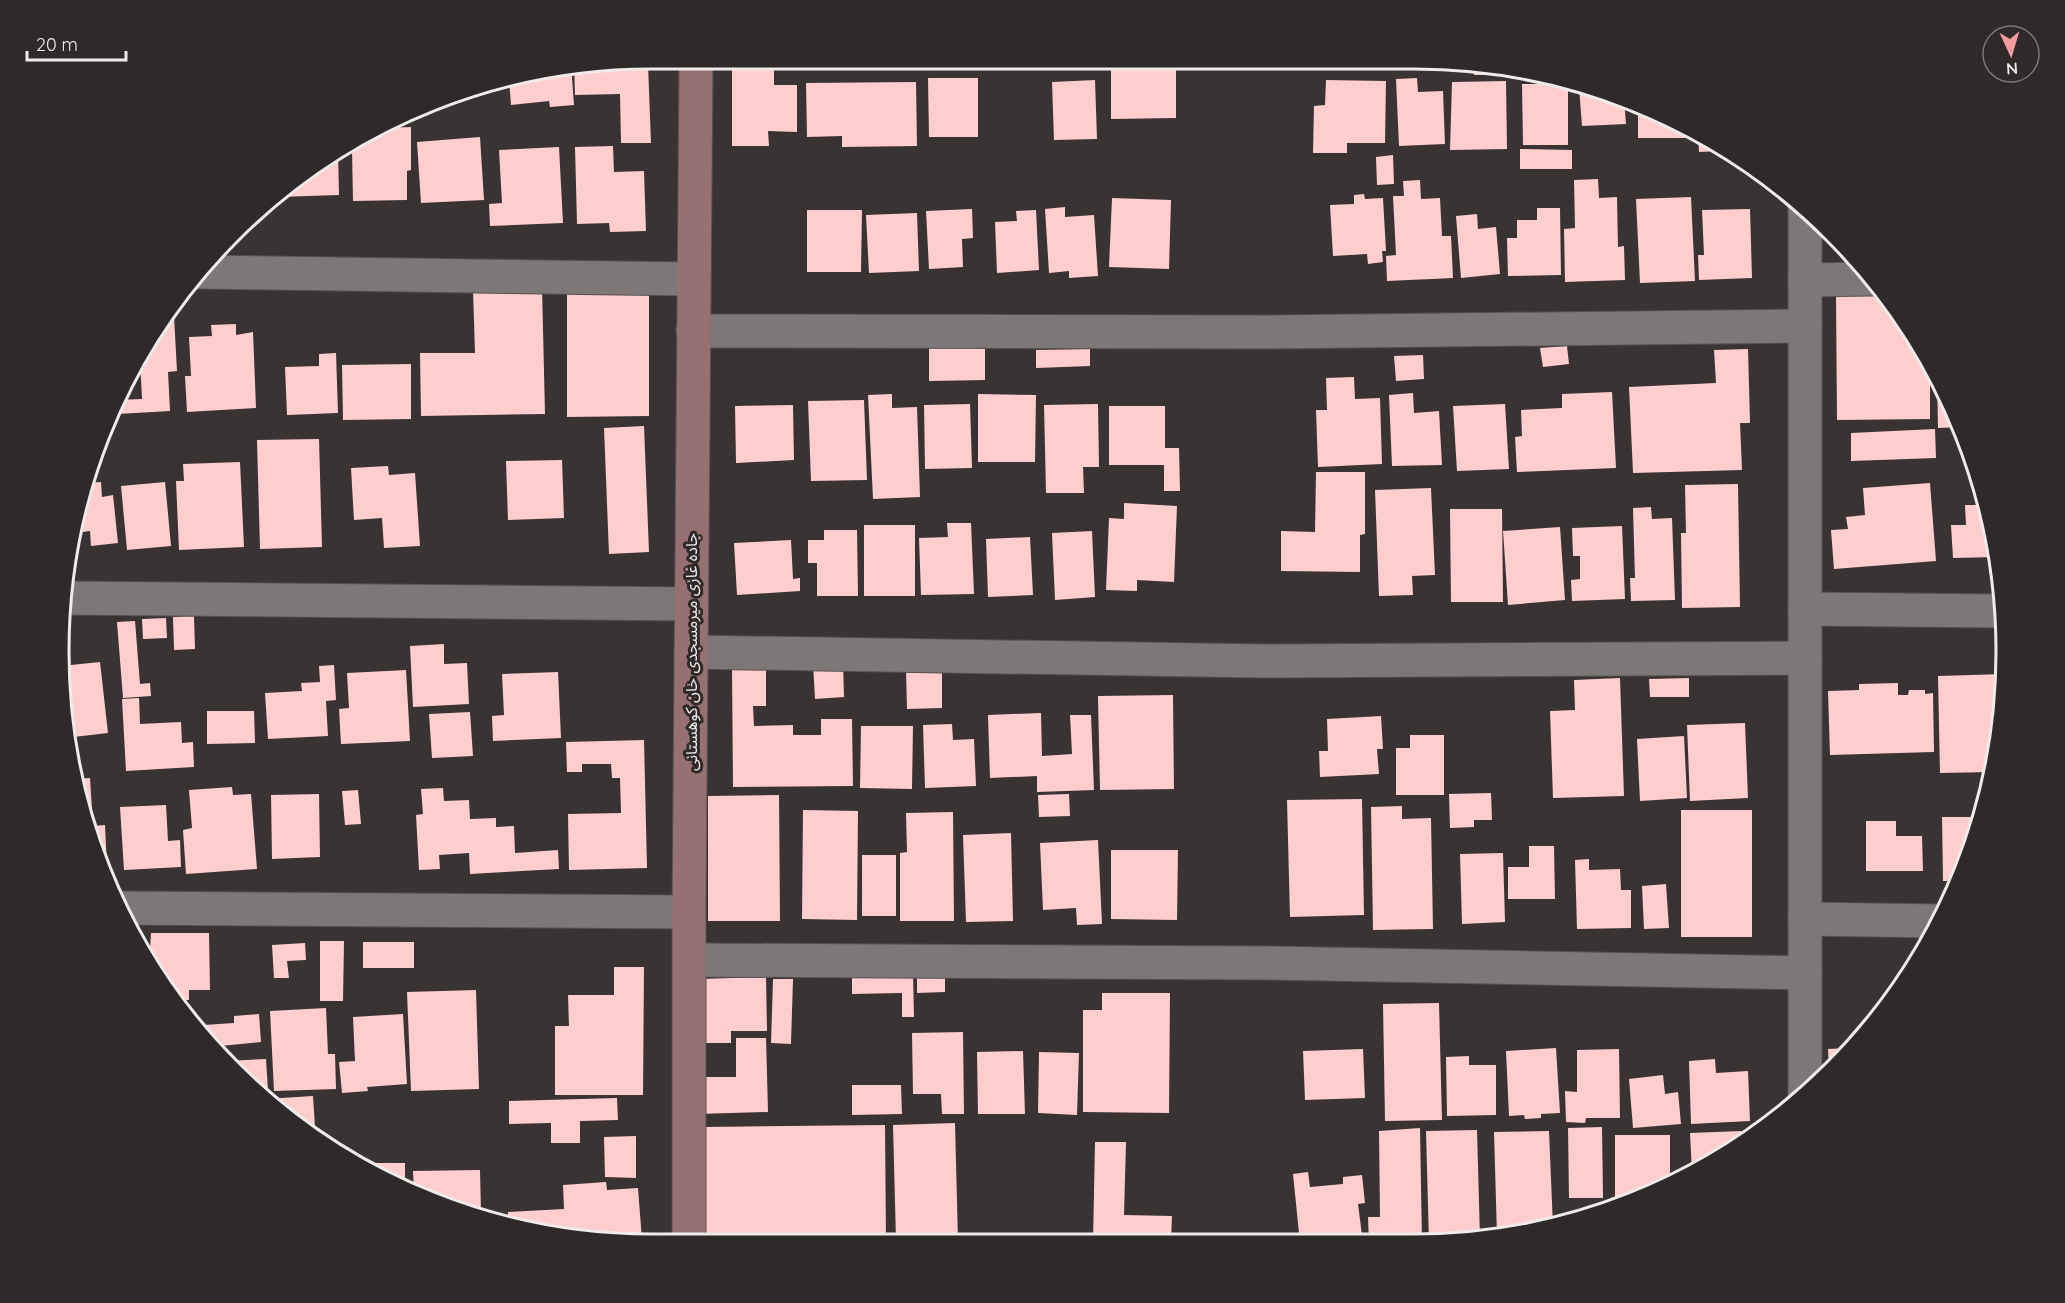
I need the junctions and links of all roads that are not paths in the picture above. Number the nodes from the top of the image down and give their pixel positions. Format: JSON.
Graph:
{"nodes":[{"id":1,"x":696,"y":69,"type":"edge"},
{"id":2,"x":1805,"y":221,"type":"edge"},
{"id":3,"x":210,"y":272,"type":"edge"},
{"id":4,"x":693,"y":279,"type":"junction"},
{"id":5,"x":1861,"y":279,"type":"edge"},
{"id":6,"x":1805,"y":280,"type":"junction"},
{"id":7,"x":1805,"y":326,"type":"junction"},
{"id":8,"x":693,"y":331,"type":"junction"},
{"id":9,"x":72,"y":598,"type":"edge"},
{"id":10,"x":692,"y":604,"type":"junction"},
{"id":11,"x":1805,"y":609,"type":"junction"},
{"id":12,"x":1995,"y":610,"type":"edge"},
{"id":13,"x":691,"y":652,"type":"junction"},
{"id":14,"x":1805,"y":658,"type":"junction"},
{"id":15,"x":129,"y":908,"type":"edge"},
{"id":16,"x":689,"y":912,"type":"junction"},
{"id":17,"x":1805,"y":919,"type":"junction"},
{"id":18,"x":1930,"y":921,"type":"edge"},
{"id":19,"x":690,"y":960,"type":"junction"},
{"id":20,"x":1805,"y":973,"type":"junction"},
{"id":21,"x":1805,"y":1082,"type":"edge"},
{"id":22,"x":689,"y":1234,"type":"edge"}],
"edges":[{"from":1,"to":4,"type":"main road","name":"جاده غازی میرمسجدی خان کوهستانی"},
{"from":2,"to":6,"type":"street"},
{"from":3,"to":4,"type":"street"},
{"from":4,"to":8,"type":"main road","name":"جاده غازی میرمسجدی خان کوهستانی"},
{"from":5,"to":6,"type":"street"},
{"from":6,"to":7,"type":"street"},
{"from":7,"to":8,"type":"street"},
{"from":7,"to":11,"type":"street"},
{"from":8,"to":10,"type":"main road","name":"جاده غازی میرمسجدی خان کوهستانی"},
{"from":9,"to":10,"type":"street"},
{"from":10,"to":13,"type":"main road","name":"جاده غازی میرمسجدی خان کوهستانی"},
{"from":11,"to":12,"type":"street"},
{"from":11,"to":14,"type":"street"},
{"from":13,"to":14,"type":"street"},
{"from":13,"to":16,"type":"main road","name":"جاده غازی میرمسجدی خان کوهستانی"},
{"from":14,"to":17,"type":"street"},
{"from":15,"to":16,"type":"street"},
{"from":16,"to":19,"type":"main road","name":"جاده غازی میرمسجدی خان کوهستانی"},
{"from":17,"to":18,"type":"street"},
{"from":17,"to":20,"type":"street"},
{"from":19,"to":20,"type":"street"},
{"from":19,"to":22,"type":"main road","name":"جاده غازی میرمسجدی خان کوهستانی"},
{"from":20,"to":21,"type":"street"}]}
